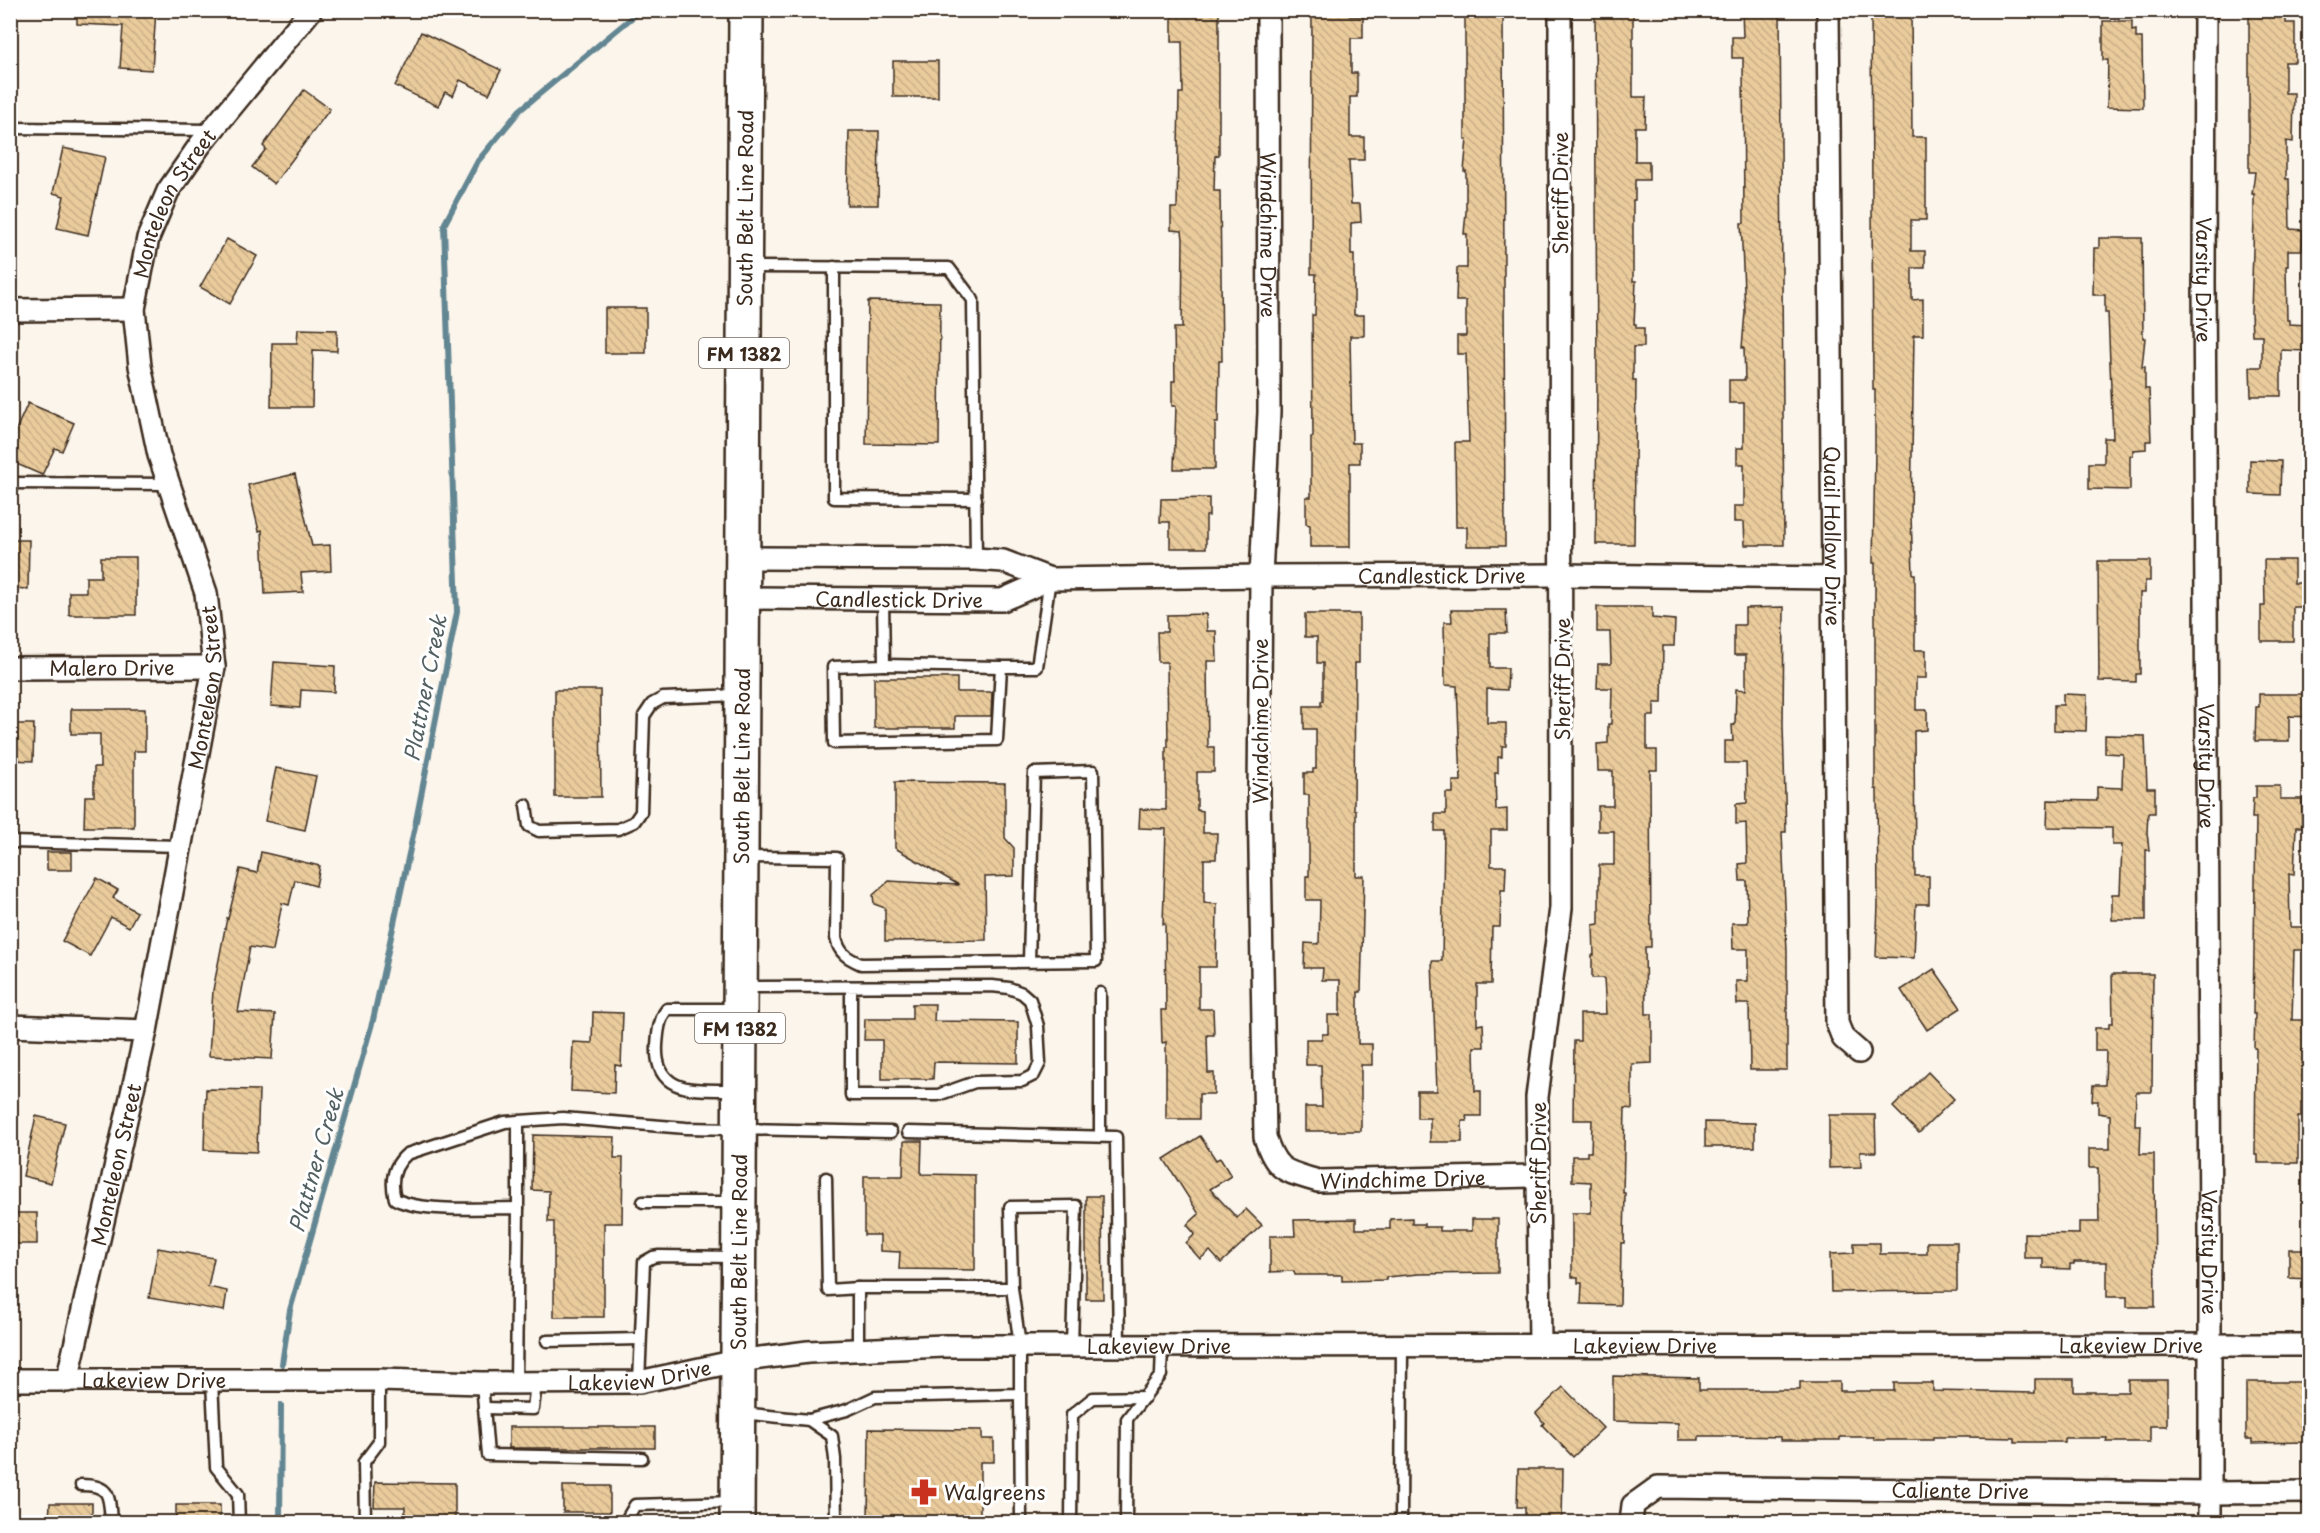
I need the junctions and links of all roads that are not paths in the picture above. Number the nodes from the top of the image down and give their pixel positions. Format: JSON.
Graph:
{"nodes":[{"id":1,"x":310,"y":10,"type":"edge"},
{"id":2,"x":747,"y":10,"type":"edge"},
{"id":3,"x":1268,"y":10,"type":"edge"},
{"id":4,"x":1560,"y":10,"type":"edge"},
{"id":5,"x":1828,"y":10,"type":"edge"},
{"id":6,"x":2205,"y":10,"type":"edge"},
{"id":7,"x":10,"y":128,"type":"edge"},
{"id":8,"x":212,"y":130,"type":"junction"},
{"id":9,"x":745,"y":267,"type":"junction"},
{"id":10,"x":834,"y":267,"type":"junction"},
{"id":11,"x":134,"y":309,"type":"junction"},
{"id":12,"x":10,"y":310,"type":"edge"},
{"id":13,"x":10,"y":483,"type":"edge"},
{"id":14,"x":169,"y":484,"type":"junction"},
{"id":15,"x":976,"y":499,"type":"junction"},
{"id":16,"x":743,"y":558,"type":"junction"},
{"id":17,"x":976,"y":559,"type":"junction"},
{"id":18,"x":1561,"y":575,"type":"junction"},
{"id":19,"x":1261,"y":576,"type":"junction"},
{"id":20,"x":1833,"y":578,"type":"junction"},
{"id":21,"x":1050,"y":579,"type":"junction"},
{"id":22,"x":743,"y":598,"type":"junction"},
{"id":23,"x":883,"y":599,"type":"junction"},
{"id":24,"x":884,"y":665,"type":"junction"},
{"id":25,"x":214,"y":667,"type":"junction"},
{"id":26,"x":1001,"y":667,"type":"junction"},
{"id":27,"x":10,"y":668,"type":"edge"},
{"id":28,"x":742,"y":695,"type":"junction"},
{"id":29,"x":526,"y":806,"type":"dead end"},
{"id":30,"x":10,"y":842,"type":"edge"},
{"id":31,"x":180,"y":846,"type":"junction"},
{"id":32,"x":741,"y":857,"type":"junction"},
{"id":33,"x":1029,"y":962,"type":"junction"},
{"id":34,"x":850,"y":987,"type":"junction"},
{"id":35,"x":1100,"y":993,"type":"dead end"},
{"id":36,"x":740,"y":998,"type":"junction"},
{"id":37,"x":10,"y":1026,"type":"edge"},
{"id":38,"x":146,"y":1031,"type":"junction"},
{"id":39,"x":1859,"y":1052,"type":"dead end"},
{"id":40,"x":739,"y":1090,"type":"junction"},
{"id":41,"x":518,"y":1121,"type":"junction"},
{"id":42,"x":739,"y":1128,"type":"junction"},
{"id":43,"x":891,"y":1132,"type":"dead end"},
{"id":44,"x":908,"y":1132,"type":"dead end"},
{"id":45,"x":1100,"y":1136,"type":"junction"},
{"id":46,"x":1537,"y":1176,"type":"junction"},
{"id":47,"x":826,"y":1178,"type":"dead end"},
{"id":48,"x":643,"y":1202,"type":"dead end"},
{"id":49,"x":738,"y":1202,"type":"junction"},
{"id":50,"x":518,"y":1208,"type":"junction"},
{"id":51,"x":738,"y":1257,"type":"junction"},
{"id":52,"x":858,"y":1288,"type":"junction"},
{"id":53,"x":1012,"y":1288,"type":"junction"},
{"id":54,"x":640,"y":1339,"type":"junction"},
{"id":55,"x":547,"y":1341,"type":"dead end"},
{"id":56,"x":2210,"y":1344,"type":"junction"},
{"id":57,"x":1402,"y":1345,"type":"junction"},
{"id":58,"x":1540,"y":1345,"type":"junction"},
{"id":59,"x":2310,"y":1345,"type":"edge"},
{"id":60,"x":1020,"y":1346,"type":"junction"},
{"id":61,"x":1072,"y":1346,"type":"junction"},
{"id":62,"x":1119,"y":1346,"type":"junction"},
{"id":63,"x":1162,"y":1346,"type":"junction"},
{"id":64,"x":858,"y":1349,"type":"junction"},
{"id":65,"x":737,"y":1361,"type":"junction"},
{"id":66,"x":10,"y":1380,"type":"edge"},
{"id":67,"x":379,"y":1380,"type":"junction"},
{"id":68,"x":67,"y":1381,"type":"junction"},
{"id":69,"x":212,"y":1381,"type":"junction"},
{"id":70,"x":639,"y":1382,"type":"junction"},
{"id":71,"x":482,"y":1383,"type":"junction"},
{"id":72,"x":526,"y":1383,"type":"junction"},
{"id":73,"x":1020,"y":1394,"type":"junction"},
{"id":74,"x":1144,"y":1397,"type":"junction"},
{"id":75,"x":484,"y":1408,"type":"junction"},
{"id":76,"x":737,"y":1413,"type":"junction"},
{"id":77,"x":809,"y":1420,"type":"junction"},
{"id":78,"x":642,"y":1458,"type":"dead end"},
{"id":79,"x":81,"y":1485,"type":"dead end"},
{"id":80,"x":2310,"y":1492,"type":"edge"},
{"id":81,"x":2211,"y":1493,"type":"junction"},
{"id":82,"x":737,"y":1512,"type":"edge"},
{"id":83,"x":111,"y":1522,"type":"edge"},
{"id":84,"x":238,"y":1522,"type":"edge"},
{"id":85,"x":365,"y":1522,"type":"edge"},
{"id":86,"x":625,"y":1522,"type":"edge"},
{"id":87,"x":836,"y":1522,"type":"edge"},
{"id":88,"x":1022,"y":1522,"type":"edge"},
{"id":89,"x":1071,"y":1522,"type":"edge"},
{"id":90,"x":1126,"y":1522,"type":"edge"},
{"id":91,"x":1401,"y":1522,"type":"edge"},
{"id":92,"x":1631,"y":1522,"type":"edge"},
{"id":93,"x":2210,"y":1522,"type":"edge"}],
"edges":[{"from":1,"to":8,"type":"street","name":"Monteleon Street"},
{"from":2,"to":9,"type":"main road","name":"South Belt Line Road","number":"FM 1382"},
{"from":3,"to":19,"type":"street","name":"Windchime Drive"},
{"from":4,"to":18,"type":"street","name":"Sheriff Drive"},
{"from":5,"to":20,"type":"street","name":"Quail Hollow Drive"},
{"from":6,"to":56,"type":"street","name":"Varsity Drive"},
{"from":7,"to":8,"type":"lane"},
{"from":8,"to":11,"type":"street","name":"Monteleon Street"},
{"from":9,"to":10,"type":"lane"},
{"from":9,"to":16,"type":"main road","name":"South Belt Line Road","number":"FM 1382"},
{"from":10,"to":15,"type":"lane"},
{"from":10,"to":15,"type":"lane"},
{"from":11,"to":12,"type":"street"},
{"from":11,"to":14,"type":"street","name":"Monteleon Street"},
{"from":13,"to":14,"type":"lane"},
{"from":14,"to":25,"type":"street","name":"Monteleon Street"},
{"from":15,"to":17,"type":"lane"},
{"from":16,"to":17,"type":"street","name":"Candlestick Drive"},
{"from":16,"to":22,"type":"main road","name":"South Belt Line Road","number":"FM 1382"},
{"from":17,"to":21,"type":"street","name":"Candlestick Drive"},
{"from":18,"to":19,"type":"street","name":"Candlestick Drive"},
{"from":18,"to":20,"type":"street","name":"Candlestick Drive"},
{"from":18,"to":46,"type":"street","name":"Sheriff Drive"},
{"from":19,"to":21,"type":"street","name":"Candlestick Drive"},
{"from":19,"to":46,"type":"street","name":"Windchime Drive"},
{"from":20,"to":39,"type":"street","name":"Quail Hollow Drive"},
{"from":21,"to":23,"type":"street","name":"Candlestick Drive"},
{"from":21,"to":26,"type":"lane"},
{"from":22,"to":23,"type":"street","name":"Candlestick Drive"},
{"from":22,"to":28,"type":"main road","name":"South Belt Line Road","number":"FM 1382"},
{"from":23,"to":24,"type":"lane"},
{"from":24,"to":26,"type":"lane"},
{"from":24,"to":26,"type":"lane"},
{"from":25,"to":27,"type":"street","name":"Malero Drive"},
{"from":25,"to":31,"type":"street","name":"Monteleon Street"},
{"from":28,"to":29,"type":"lane"},
{"from":28,"to":32,"type":"main road","name":"South Belt Line Road","number":"FM 1382"},
{"from":30,"to":31,"type":"lane"},
{"from":31,"to":38,"type":"street","name":"Monteleon Street"},
{"from":32,"to":33,"type":"lane"},
{"from":32,"to":36,"type":"main road","name":"South Belt Line Road","number":"FM 1382"},
{"from":33,"to":33,"type":"lane"},
{"from":34,"to":34,"type":"lane"},
{"from":34,"to":36,"type":"lane"},
{"from":35,"to":45,"type":"lane"},
{"from":36,"to":40,"type":"main road","name":"South Belt Line Road","number":"FM 1382"},
{"from":36,"to":40,"type":"lane"},
{"from":37,"to":38,"type":"street"},
{"from":38,"to":68,"type":"street","name":"Monteleon Street"},
{"from":40,"to":42,"type":"main road","name":"South Belt Line Road","number":"FM 1382"},
{"from":41,"to":42,"type":"lane"},
{"from":41,"to":50,"type":"lane"},
{"from":41,"to":50,"type":"lane"},
{"from":42,"to":43,"type":"lane"},
{"from":42,"to":49,"type":"main road","name":"South Belt Line Road","number":"FM 1382"},
{"from":44,"to":45,"type":"lane"},
{"from":45,"to":62,"type":"lane"},
{"from":46,"to":58,"type":"street","name":"Sheriff Drive"},
{"from":47,"to":52,"type":"lane"},
{"from":48,"to":49,"type":"lane"},
{"from":49,"to":51,"type":"main road","name":"South Belt Line Road","number":"FM 1382"},
{"from":50,"to":72,"type":"lane"},
{"from":51,"to":54,"type":"lane"},
{"from":51,"to":65,"type":"main road","name":"South Belt Line Road","number":"FM 1382"},
{"from":52,"to":53,"type":"lane"},
{"from":52,"to":64,"type":"lane"},
{"from":53,"to":60,"type":"lane"},
{"from":53,"to":61,"type":"lane"},
{"from":54,"to":55,"type":"lane"},
{"from":54,"to":70,"type":"lane"},
{"from":56,"to":58,"type":"street","name":"Lakeview Drive"},
{"from":56,"to":59,"type":"street","name":"Lakeview Drive"},
{"from":56,"to":81,"type":"street","name":"Varsity Drive"},
{"from":57,"to":58,"type":"street","name":"Lakeview Drive"},
{"from":57,"to":63,"type":"street","name":"Lakeview Drive"},
{"from":57,"to":91,"type":"lane"},
{"from":60,"to":61,"type":"street","name":"Lakeview Drive"},
{"from":60,"to":64,"type":"street","name":"Lakeview Drive"},
{"from":60,"to":73,"type":"lane"},
{"from":61,"to":62,"type":"street","name":"Lakeview Drive"},
{"from":62,"to":63,"type":"street","name":"Lakeview Drive"},
{"from":63,"to":74,"type":"lane"},
{"from":64,"to":65,"type":"street","name":"Lakeview Drive"},
{"from":65,"to":70,"type":"street","name":"Lakeview Drive"},
{"from":65,"to":76,"type":"main road","name":"South Belt Line Road","number":"FM 1382"},
{"from":66,"to":68,"type":"street","name":"Lakeview Drive"},
{"from":67,"to":69,"type":"street","name":"Lakeview Drive"},
{"from":67,"to":71,"type":"street","name":"Lakeview Drive"},
{"from":67,"to":85,"type":"lane"},
{"from":68,"to":69,"type":"street","name":"Lakeview Drive"},
{"from":69,"to":84,"type":"lane"},
{"from":70,"to":72,"type":"street","name":"Lakeview Drive"},
{"from":71,"to":72,"type":"street","name":"Lakeview Drive"},
{"from":71,"to":75,"type":"lane"},
{"from":72,"to":75,"type":"lane"},
{"from":73,"to":77,"type":"lane"},
{"from":73,"to":88,"type":"lane"},
{"from":74,"to":89,"type":"lane"},
{"from":74,"to":90,"type":"lane"},
{"from":75,"to":78,"type":"lane"},
{"from":76,"to":77,"type":"lane"},
{"from":76,"to":82,"type":"main road","name":"South Belt Line Road","number":"FM 1382"},
{"from":77,"to":87,"type":"lane"},
{"from":79,"to":83,"type":"lane"},
{"from":80,"to":81,"type":"street","name":"Caliente Drive"},
{"from":81,"to":92,"type":"street","name":"Caliente Drive"},
{"from":81,"to":93,"type":"street","name":"Varsity Drive"},
{"from":82,"to":86,"type":"lane"}]}
